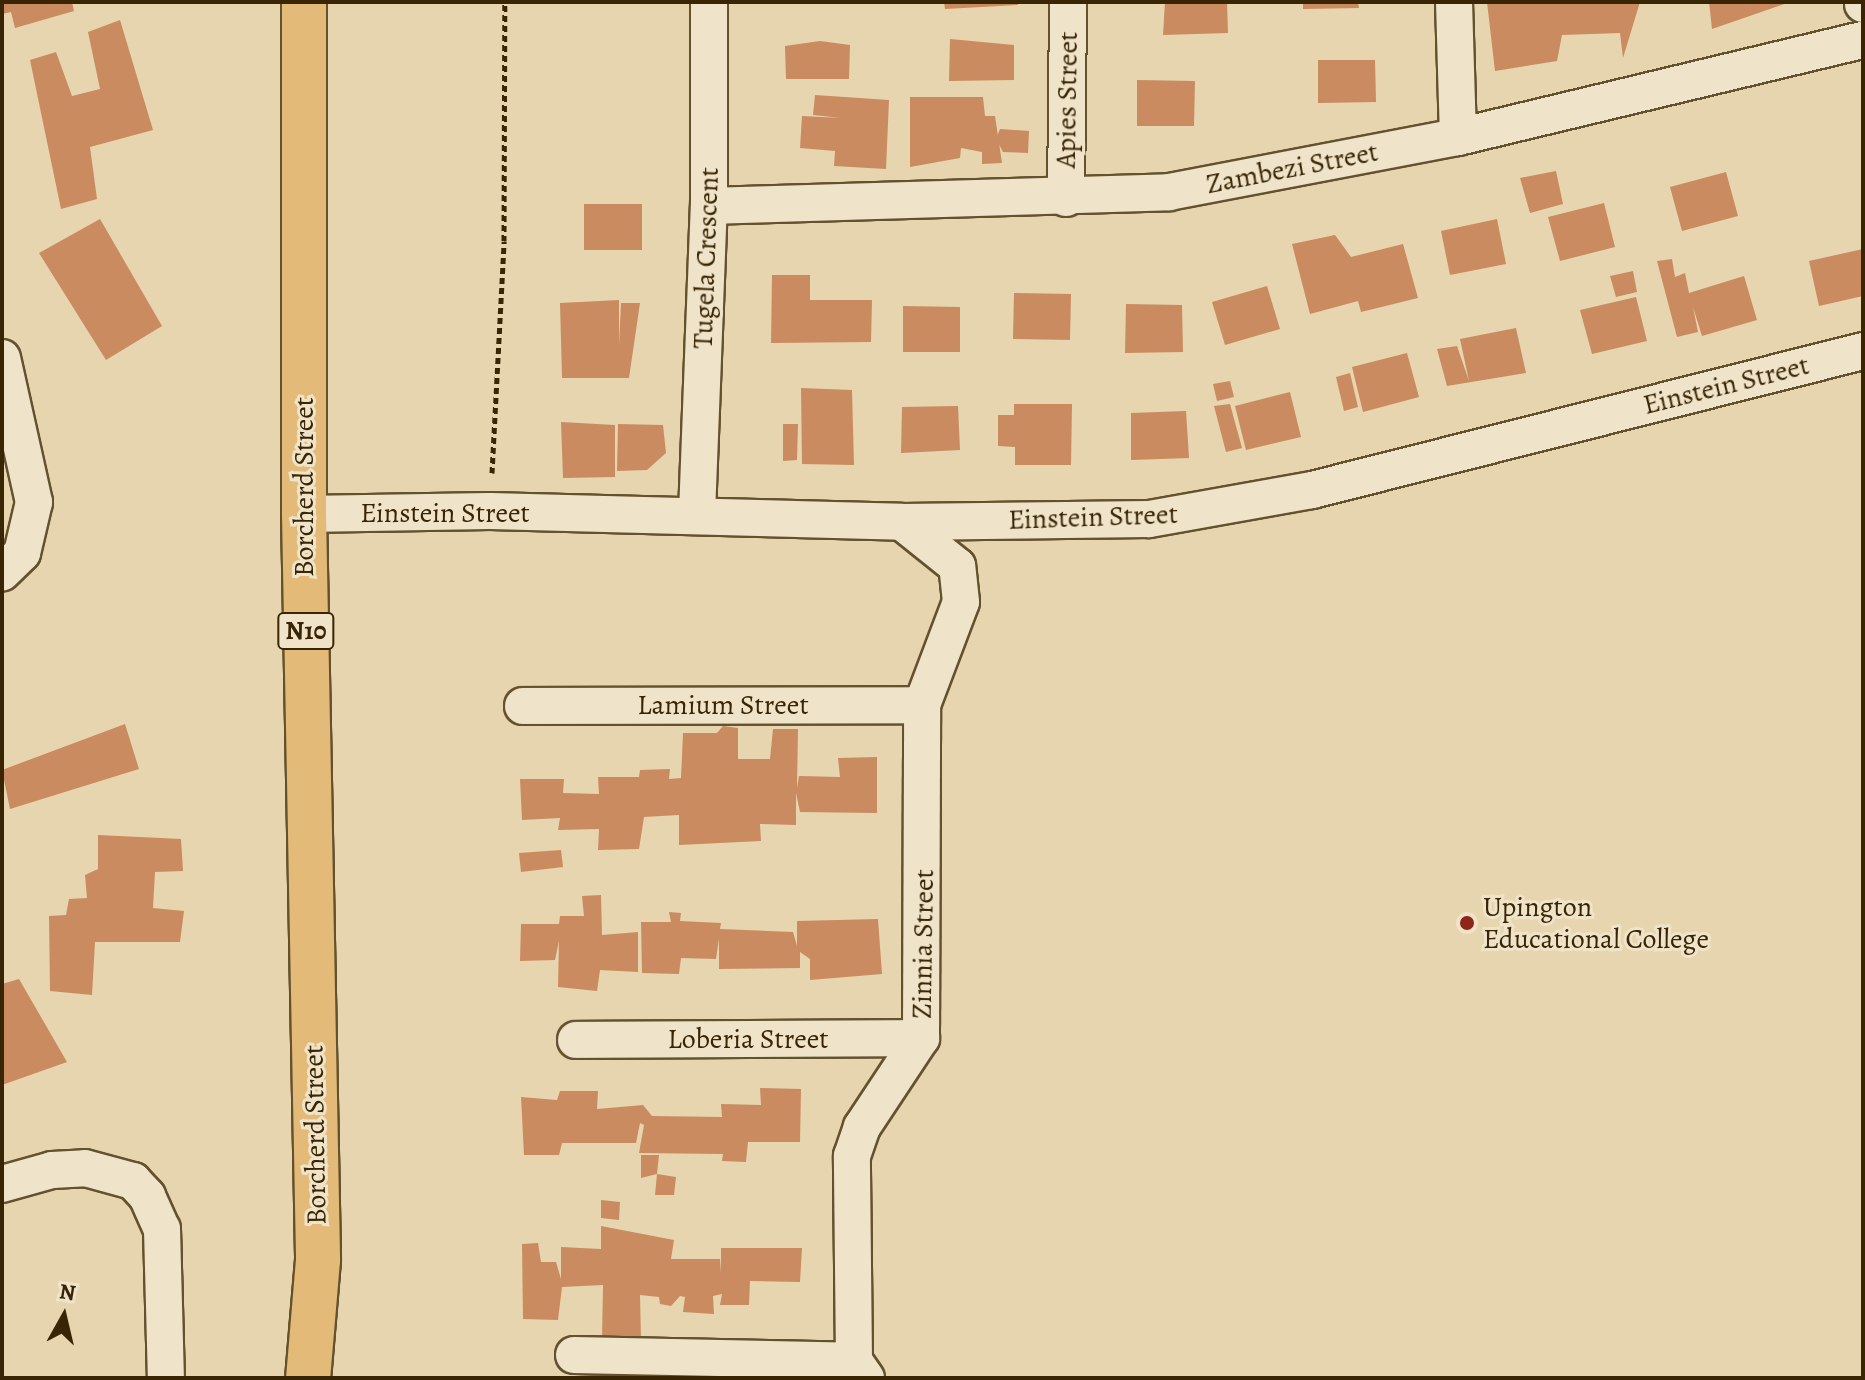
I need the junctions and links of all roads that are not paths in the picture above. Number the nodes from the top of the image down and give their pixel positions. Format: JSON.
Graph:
{"nodes":[{"id":1,"x":304,"y":2,"type":"edge"},
{"id":2,"x":709,"y":2,"type":"edge"},
{"id":3,"x":1068,"y":2,"type":"edge"},
{"id":4,"x":1454,"y":2,"type":"edge"},
{"id":5,"x":1863,"y":40,"type":"edge"},
{"id":6,"x":1458,"y":137,"type":"junction"},
{"id":7,"x":1066,"y":198,"type":"junction"},
{"id":8,"x":709,"y":206,"type":"junction"},
{"id":9,"x":1863,"y":351,"type":"edge"},
{"id":10,"x":2,"y":358,"type":"edge"},
{"id":11,"x":304,"y":514,"type":"junction"},
{"id":12,"x":697,"y":514,"type":"junction"},
{"id":13,"x":902,"y":522,"type":"junction"},
{"id":14,"x":2,"y":572,"type":"edge"},
{"id":15,"x":922,"y":705,"type":"junction"},
{"id":16,"x":523,"y":706,"type":"dead end"},
{"id":17,"x":921,"y":1038,"type":"junction"},
{"id":18,"x":576,"y":1040,"type":"dead end"},
{"id":19,"x":2,"y":1184,"type":"edge"},
{"id":20,"x":318,"y":1260,"type":"junction"},
{"id":21,"x":574,"y":1355,"type":"dead end"},
{"id":22,"x":860,"y":1369,"type":"edge"},
{"id":23,"x":166,"y":1378,"type":"edge"},
{"id":24,"x":308,"y":1378,"type":"edge"},
{"id":25,"x":334,"y":1378,"type":"edge"}],
"edges":[{"from":1,"to":11,"type":"highway","name":"Borcherd Street","number":"N10"},
{"from":2,"to":8,"type":"street","name":"Tugela Crescent"},
{"from":3,"to":7,"type":"street","name":"Apies Street"},
{"from":4,"to":6,"type":"street"},
{"from":5,"to":6,"type":"street","name":"Zambezi Street"},
{"from":6,"to":7,"type":"street","name":"Zambezi Street"},
{"from":7,"to":8,"type":"street","name":"Zambezi Street"},
{"from":8,"to":12,"type":"street","name":"Tugela Crescent"},
{"from":9,"to":13,"type":"street","name":"Einstein Street"},
{"from":10,"to":14,"type":"street"},
{"from":11,"to":12,"type":"street","name":"Einstein Street"},
{"from":11,"to":20,"type":"highway","name":"Borcherd Street","number":"N10"},
{"from":12,"to":13,"type":"street","name":"Einstein Street"},
{"from":13,"to":15,"type":"street","name":"Zinnia Street"},
{"from":15,"to":16,"type":"street","name":"Lamium Street"},
{"from":15,"to":17,"type":"street","name":"Zinnia Street"},
{"from":17,"to":18,"type":"street","name":"Loberia Street"},
{"from":17,"to":22,"type":"street","name":"Zinnia Street"},
{"from":19,"to":23,"type":"street"},
{"from":20,"to":24,"type":"highway","name":"Borcherd Street","number":"N10"},
{"from":20,"to":25,"type":"highway","name":"Borcherd Street","number":"N10"},
{"from":21,"to":22,"type":"street"}]}
